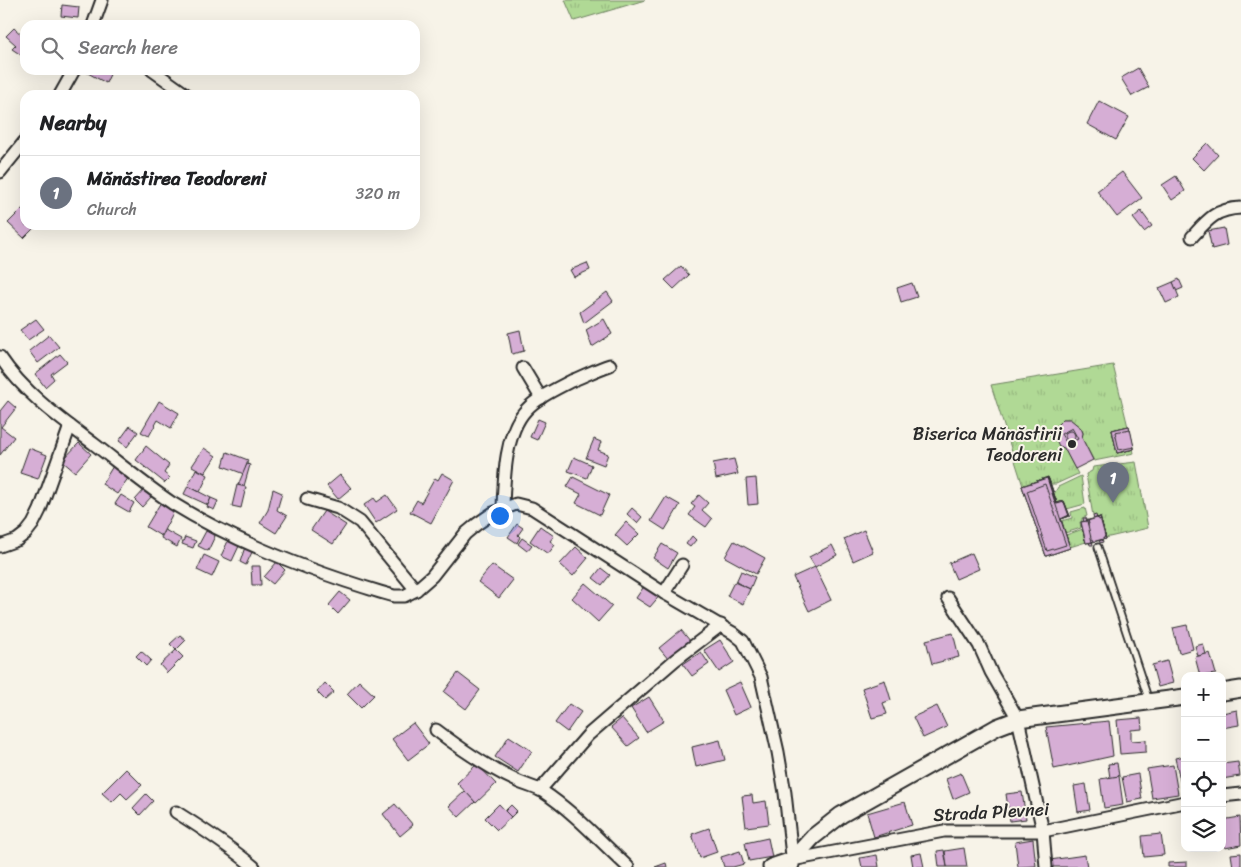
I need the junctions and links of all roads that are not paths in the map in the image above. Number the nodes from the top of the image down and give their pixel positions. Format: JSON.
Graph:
{"nodes":[{"id":1,"x":102,"y":0,"type":"edge"},
{"id":2,"x":95,"y":20,"type":"edge"},
{"id":3,"x":71,"y":75,"type":"edge"},
{"id":4,"x":159,"y":75,"type":"edge"},
{"id":5,"x":63,"y":90,"type":"edge"},
{"id":6,"x":180,"y":90,"type":"edge"},
{"id":7,"x":20,"y":147,"type":"edge"},
{"id":8,"x":0,"y":172,"type":"edge"},
{"id":9,"x":1241,"y":208,"type":"edge"},
{"id":10,"x":1192,"y":237,"type":"dead end"},
{"id":11,"x":0,"y":357,"type":"edge"},
{"id":12,"x":610,"y":365,"type":"dead end"},
{"id":13,"x":523,"y":368,"type":"dead end"},
{"id":14,"x":541,"y":398,"type":"junction"},
{"id":15,"x":70,"y":426,"type":"junction"},
{"id":16,"x":307,"y":499,"type":"dead end"},
{"id":17,"x":503,"y":508,"type":"junction"},
{"id":18,"x":0,"y":546,"type":"edge"},
{"id":19,"x":1098,"y":546,"type":"dead end"},
{"id":20,"x":682,"y":565,"type":"dead end"},
{"id":21,"x":416,"y":590,"type":"junction"},
{"id":22,"x":664,"y":593,"type":"junction"},
{"id":23,"x":948,"y":598,"type":"dead end"},
{"id":24,"x":721,"y":625,"type":"junction"},
{"id":25,"x":1241,"y":689,"type":"edge"},
{"id":26,"x":1226,"y":691,"type":"edge"},
{"id":27,"x":1181,"y":697,"type":"edge"},
{"id":28,"x":1149,"y":701,"type":"junction"},
{"id":29,"x":1018,"y":719,"type":"junction"},
{"id":30,"x":436,"y":730,"type":"dead end"},
{"id":31,"x":540,"y":790,"type":"junction"},
{"id":32,"x":1241,"y":794,"type":"edge"},
{"id":33,"x":1226,"y":796,"type":"edge"},
{"id":34,"x":1181,"y":803,"type":"edge"},
{"id":35,"x":176,"y":812,"type":"dead end"},
{"id":36,"x":1043,"y":830,"type":"junction"},
{"id":37,"x":793,"y":864,"type":"edge"},
{"id":38,"x":254,"y":867,"type":"edge"},
{"id":39,"x":628,"y":867,"type":"edge"},
{"id":40,"x":771,"y":867,"type":"edge"},
{"id":41,"x":1046,"y":867,"type":"edge"}],
"edges":[{"from":1,"to":2,"type":"street"},
{"from":3,"to":5,"type":"street"},
{"from":4,"to":6,"type":"street"},
{"from":7,"to":8,"type":"street"},
{"from":9,"to":10,"type":"street"},
{"from":11,"to":15,"type":"street"},
{"from":12,"to":14,"type":"street"},
{"from":13,"to":14,"type":"street"},
{"from":14,"to":17,"type":"street"},
{"from":15,"to":18,"type":"street"},
{"from":15,"to":21,"type":"street"},
{"from":16,"to":21,"type":"street"},
{"from":17,"to":21,"type":"street"},
{"from":17,"to":22,"type":"street"},
{"from":19,"to":28,"type":"lane"},
{"from":20,"to":22,"type":"street"},
{"from":22,"to":24,"type":"street"},
{"from":23,"to":29,"type":"street"},
{"from":24,"to":31,"type":"street"},
{"from":24,"to":37,"type":"street"},
{"from":25,"to":26,"type":"street"},
{"from":27,"to":28,"type":"street"},
{"from":28,"to":29,"type":"street"},
{"from":29,"to":36,"type":"street"},
{"from":29,"to":37,"type":"street"},
{"from":30,"to":31,"type":"street"},
{"from":31,"to":39,"type":"street"},
{"from":32,"to":33,"type":"street"},
{"from":34,"to":36,"type":"street","name":"Strada Plevnei"},
{"from":35,"to":38,"type":"street"},
{"from":36,"to":37,"type":"street","name":"Strada Plevnei"},
{"from":36,"to":41,"type":"street"},
{"from":37,"to":40,"type":"street","name":"Strada Plevnei"}]}
